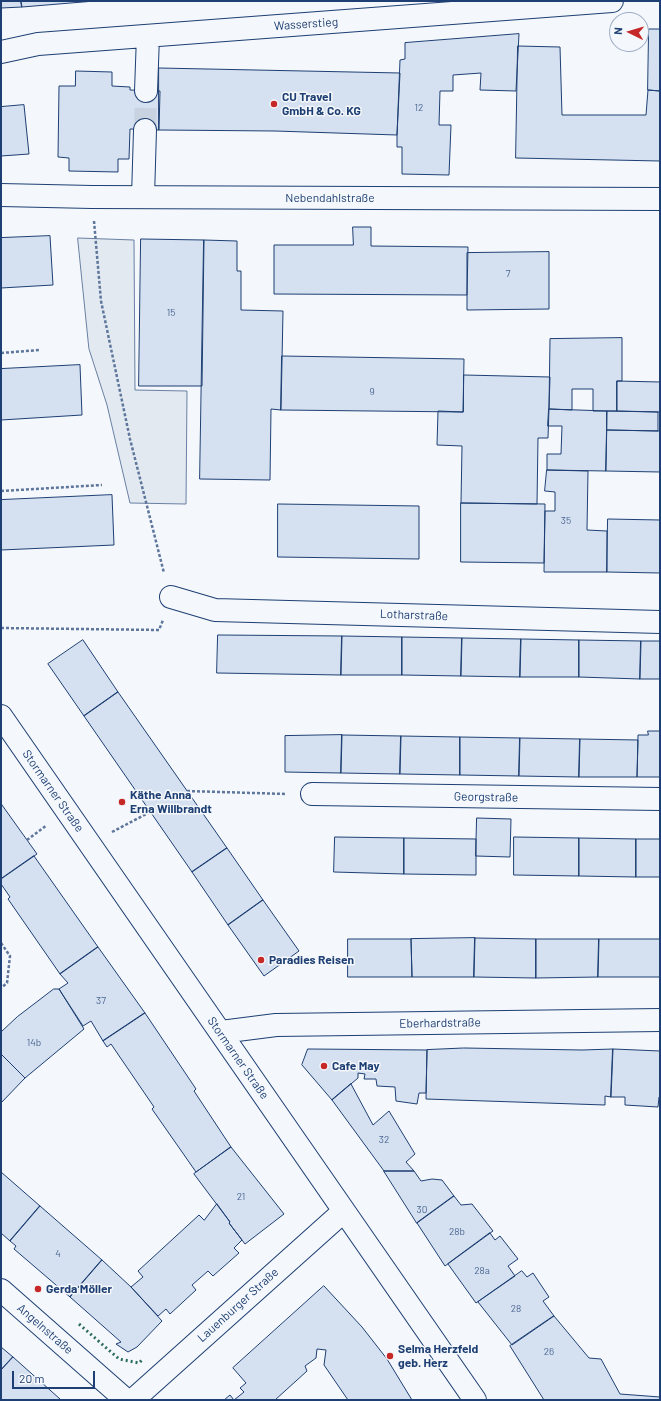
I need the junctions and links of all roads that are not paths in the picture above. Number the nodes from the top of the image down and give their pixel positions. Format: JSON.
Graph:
{"nodes":[{"id":1,"x":612,"y":1,"type":"edge"},
{"id":2,"x":148,"y":36,"type":"junction"},
{"id":3,"x":1,"y":52,"type":"edge"},
{"id":4,"x":146,"y":90,"type":"tunnel mouth"},
{"id":5,"x":145,"y":130,"type":"tunnel mouth"},
{"id":6,"x":1,"y":195,"type":"edge"},
{"id":7,"x":143,"y":197,"type":"junction"},
{"id":8,"x":660,"y":199,"type":"edge"},
{"id":9,"x":171,"y":597,"type":"road end"},
{"id":10,"x":660,"y":622,"type":"edge"},
{"id":11,"x":1,"y":716,"type":"edge"},
{"id":12,"x":312,"y":794,"type":"road end"},
{"id":13,"x":660,"y":799,"type":"edge"},
{"id":14,"x":660,"y":1020,"type":"edge"},
{"id":15,"x":221,"y":1032,"type":"junction"},
{"id":16,"x":344,"y":1211,"type":"junction"},
{"id":17,"x":1,"y":1290,"type":"edge"},
{"id":18,"x":126,"y":1400,"type":"edge"},
{"id":19,"x":133,"y":1400,"type":"edge"},
{"id":20,"x":475,"y":1400,"type":"edge"}],
"edges":[{"from":1,"to":2,"type":"street","name":"Wasserstieg"},
{"from":2,"to":3,"type":"street","name":"Wasserstieg"},
{"from":2,"to":4,"type":"street"},
{"from":5,"to":7,"type":"street"},
{"from":6,"to":7,"type":"street","name":"Nebendahlstraße"},
{"from":7,"to":8,"type":"street","name":"Nebendahlstraße"},
{"from":9,"to":10,"type":"street","name":"Lotharstraße"},
{"from":11,"to":15,"type":"street","name":"Stormarner Straße"},
{"from":12,"to":13,"type":"street","name":"Georgstraße"},
{"from":14,"to":15,"type":"street","name":"Eberhardstraße"},
{"from":15,"to":16,"type":"street","name":"Stormarner Straße"},
{"from":16,"to":19,"type":"street","name":"Lauenburger Straße"},
{"from":16,"to":20,"type":"street","name":"Stormarner Straße"},
{"from":17,"to":18,"type":"street","name":"Angelnstraße"}]}
